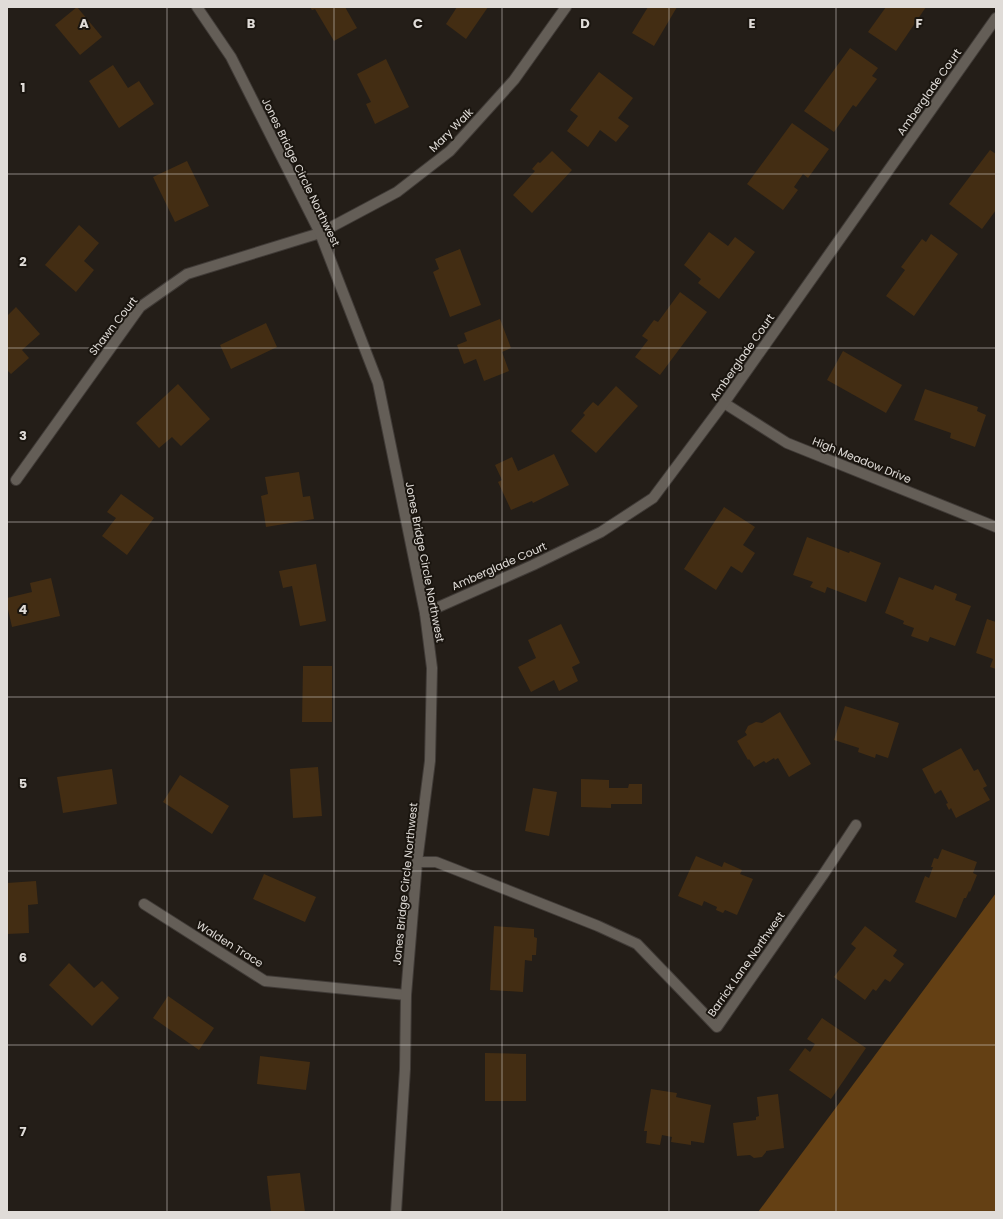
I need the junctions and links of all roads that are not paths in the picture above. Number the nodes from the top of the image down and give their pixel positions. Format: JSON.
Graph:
{"nodes":[{"id":1,"x":197,"y":7,"type":"edge"},
{"id":2,"x":566,"y":7,"type":"edge"},
{"id":3,"x":996,"y":18,"type":"edge"},
{"id":4,"x":320,"y":233,"type":"junction"},
{"id":5,"x":724,"y":403,"type":"junction"},
{"id":6,"x":16,"y":480,"type":"dead end"},
{"id":7,"x":996,"y":527,"type":"edge"},
{"id":8,"x":425,"y":613,"type":"junction"},
{"id":9,"x":856,"y":825,"type":"dead end"},
{"id":10,"x":418,"y":862,"type":"junction"},
{"id":11,"x":144,"y":904,"type":"dead end"},
{"id":12,"x":406,"y":995,"type":"junction"},
{"id":13,"x":396,"y":1212,"type":"edge"}],
"edges":[{"from":1,"to":4,"type":"street","name":"Jones Bridge Circle Northwest"},
{"from":2,"to":4,"type":"street","name":"Mary Walk"},
{"from":3,"to":5,"type":"street","name":"Amberglade Court"},
{"from":4,"to":6,"type":"street","name":"Shawn Court"},
{"from":4,"to":8,"type":"street","name":"Jones Bridge Circle Northwest"},
{"from":5,"to":7,"type":"street","name":"High Meadow Drive"},
{"from":5,"to":8,"type":"street","name":"Amberglade Court"},
{"from":8,"to":10,"type":"street","name":"Jones Bridge Circle Northwest"},
{"from":9,"to":10,"type":"street","name":"Barrick Lane Northwest"},
{"from":10,"to":12,"type":"street","name":"Jones Bridge Circle Northwest"},
{"from":11,"to":12,"type":"street","name":"Walden Trace"},
{"from":12,"to":13,"type":"street","name":"Jones Bridge Circle Northwest"}]}
